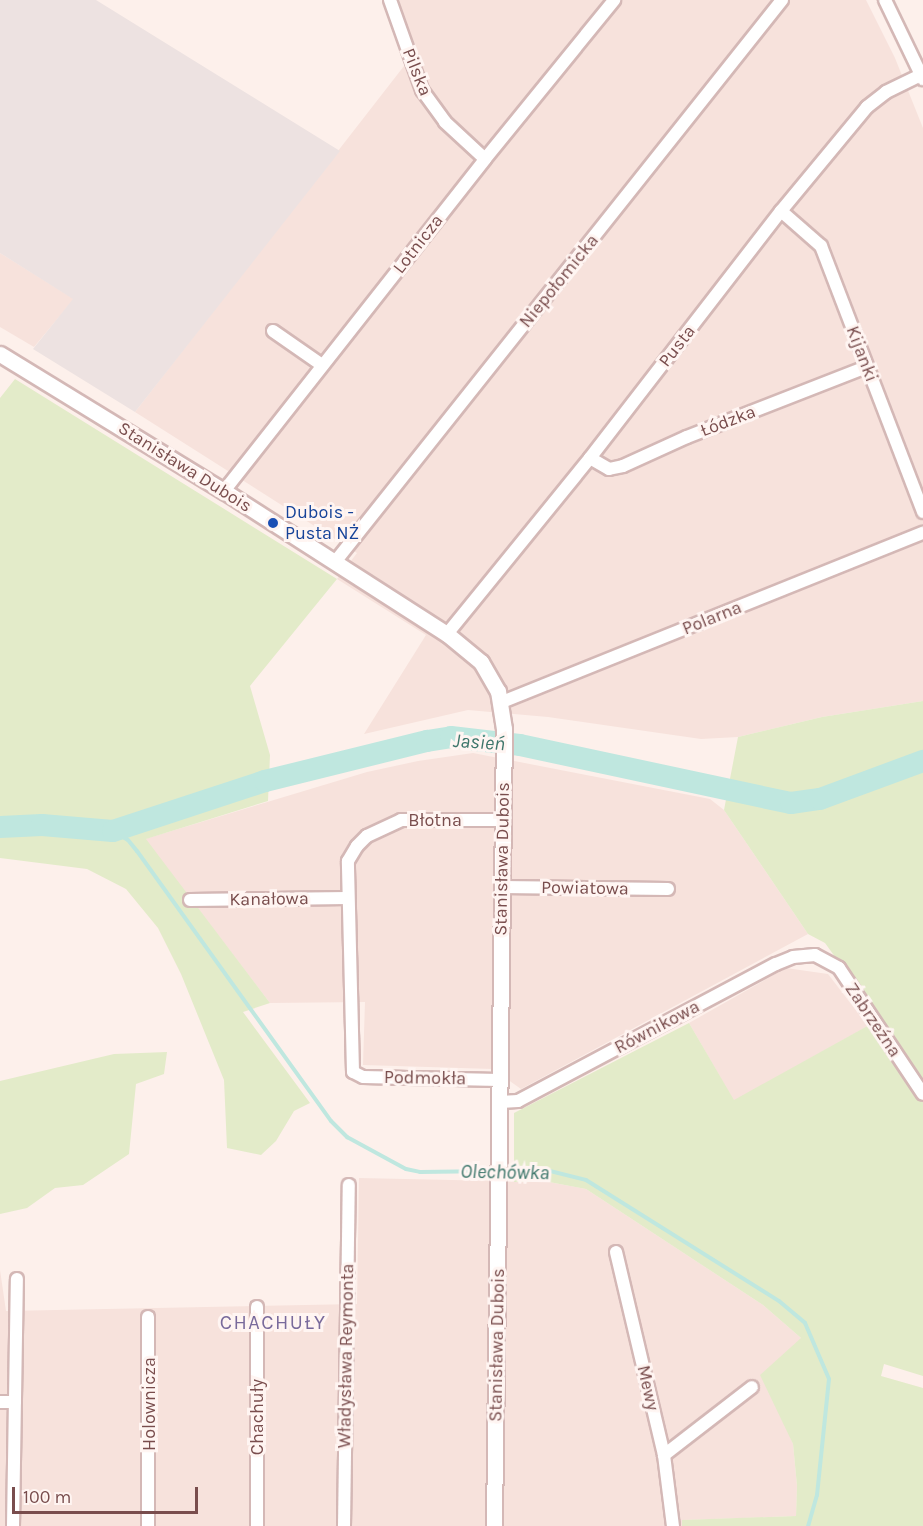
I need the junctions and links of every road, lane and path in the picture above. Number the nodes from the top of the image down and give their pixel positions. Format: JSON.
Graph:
{"nodes":[{"id":1,"x":390,"y":0,"type":"edge"},
{"id":2,"x":614,"y":0,"type":"edge"},
{"id":3,"x":782,"y":0,"type":"edge"},
{"id":4,"x":885,"y":0,"type":"edge"},
{"id":5,"x":922,"y":77,"type":"edge"},
{"id":6,"x":485,"y":159,"type":"junction"},
{"id":7,"x":782,"y":211,"type":"junction"},
{"id":8,"x":273,"y":331,"type":"dead end"},
{"id":9,"x":0,"y":354,"type":"edge"},
{"id":10,"x":322,"y":366,"type":"junction"},
{"id":11,"x":867,"y":367,"type":"junction"},
{"id":12,"x":590,"y":458,"type":"junction"},
{"id":13,"x":224,"y":491,"type":"junction"},
{"id":14,"x":923,"y":512,"type":"edge"},
{"id":15,"x":923,"y":533,"type":"edge"},
{"id":16,"x":335,"y":562,"type":"junction"},
{"id":17,"x":447,"y":634,"type":"junction"},
{"id":18,"x":502,"y":702,"type":"junction"},
{"id":19,"x":503,"y":820,"type":"junction"},
{"id":20,"x":502,"y":887,"type":"junction"},
{"id":21,"x":668,"y":889,"type":"dead end"},
{"id":22,"x":348,"y":898,"type":"junction"},
{"id":23,"x":190,"y":900,"type":"dead end"},
{"id":24,"x":815,"y":955,"type":"joint"},
{"id":25,"x":499,"y":1080,"type":"junction"},
{"id":26,"x":923,"y":1094,"type":"edge"},
{"id":27,"x":500,"y":1102,"type":"junction"},
{"id":28,"x":349,"y":1185,"type":"dead end"},
{"id":29,"x":616,"y":1252,"type":"dead end"},
{"id":30,"x":17,"y":1279,"type":"dead end"},
{"id":31,"x":257,"y":1307,"type":"dead end"},
{"id":32,"x":148,"y":1317,"type":"dead end"},
{"id":33,"x":752,"y":1387,"type":"dead end"},
{"id":34,"x":0,"y":1402,"type":"edge"},
{"id":35,"x":15,"y":1402,"type":"junction"},
{"id":36,"x":664,"y":1455,"type":"junction"},
{"id":37,"x":13,"y":1526,"type":"edge"},
{"id":38,"x":148,"y":1526,"type":"edge"},
{"id":39,"x":257,"y":1526,"type":"edge"},
{"id":40,"x":344,"y":1526,"type":"edge"},
{"id":41,"x":494,"y":1526,"type":"edge"},
{"id":42,"x":673,"y":1526,"type":"edge"}],
"edges":[{"from":1,"to":6,"type":"street","name":"Pilska"},
{"from":2,"to":6,"type":"street","name":"Lotnicza"},
{"from":3,"to":16,"type":"street","name":"Niepołomicka"},
{"from":4,"to":5,"type":"street"},
{"from":5,"to":7,"type":"street","name":"Pusta"},
{"from":6,"to":10,"type":"street","name":"Lotnicza"},
{"from":7,"to":11,"type":"street","name":"Kijanki"},
{"from":7,"to":12,"type":"street","name":"Pusta"},
{"from":8,"to":10,"type":"street"},
{"from":9,"to":13,"type":"street","name":"Stanisława Dubois"},
{"from":10,"to":13,"type":"street","name":"Lotnicza"},
{"from":11,"to":12,"type":"street","name":"Łódzka"},
{"from":11,"to":14,"type":"street","name":"Kijanki"},
{"from":12,"to":17,"type":"street","name":"Pusta"},
{"from":13,"to":16,"type":"street","name":"Stanisława Dubois"},
{"from":15,"to":18,"type":"street","name":"Polarna"},
{"from":16,"to":17,"type":"street","name":"Stanisława Dubois"},
{"from":17,"to":18,"type":"street","name":"Stanisława Dubois"},
{"from":18,"to":19,"type":"street","name":"Stanisława Dubois"},
{"from":19,"to":20,"type":"street","name":"Stanisława Dubois"},
{"from":19,"to":22,"type":"street","name":"Błotna"},
{"from":20,"to":21,"type":"street","name":"Powiatowa"},
{"from":20,"to":25,"type":"street","name":"Stanisława Dubois"},
{"from":22,"to":23,"type":"street","name":"Kanałowa"},
{"from":22,"to":25,"type":"street","name":"Podmokła"},
{"from":24,"to":26,"type":"street","name":"Zabrzeźna"},
{"from":24,"to":27,"type":"street","name":"Równikowa"},
{"from":25,"to":27,"type":"street","name":"Stanisława Dubois"},
{"from":27,"to":41,"type":"street","name":"Stanisława Dubois"},
{"from":28,"to":40,"type":"street","name":"Władysława Reymonta"},
{"from":29,"to":36,"type":"street","name":"Mewy"},
{"from":30,"to":35,"type":"street"},
{"from":31,"to":39,"type":"street","name":"Chachuły"},
{"from":32,"to":38,"type":"street","name":"Holownicza"},
{"from":33,"to":36,"type":"street"},
{"from":34,"to":35,"type":"street"},
{"from":35,"to":37,"type":"street"},
{"from":36,"to":42,"type":"street","name":"Mewy"}]}
